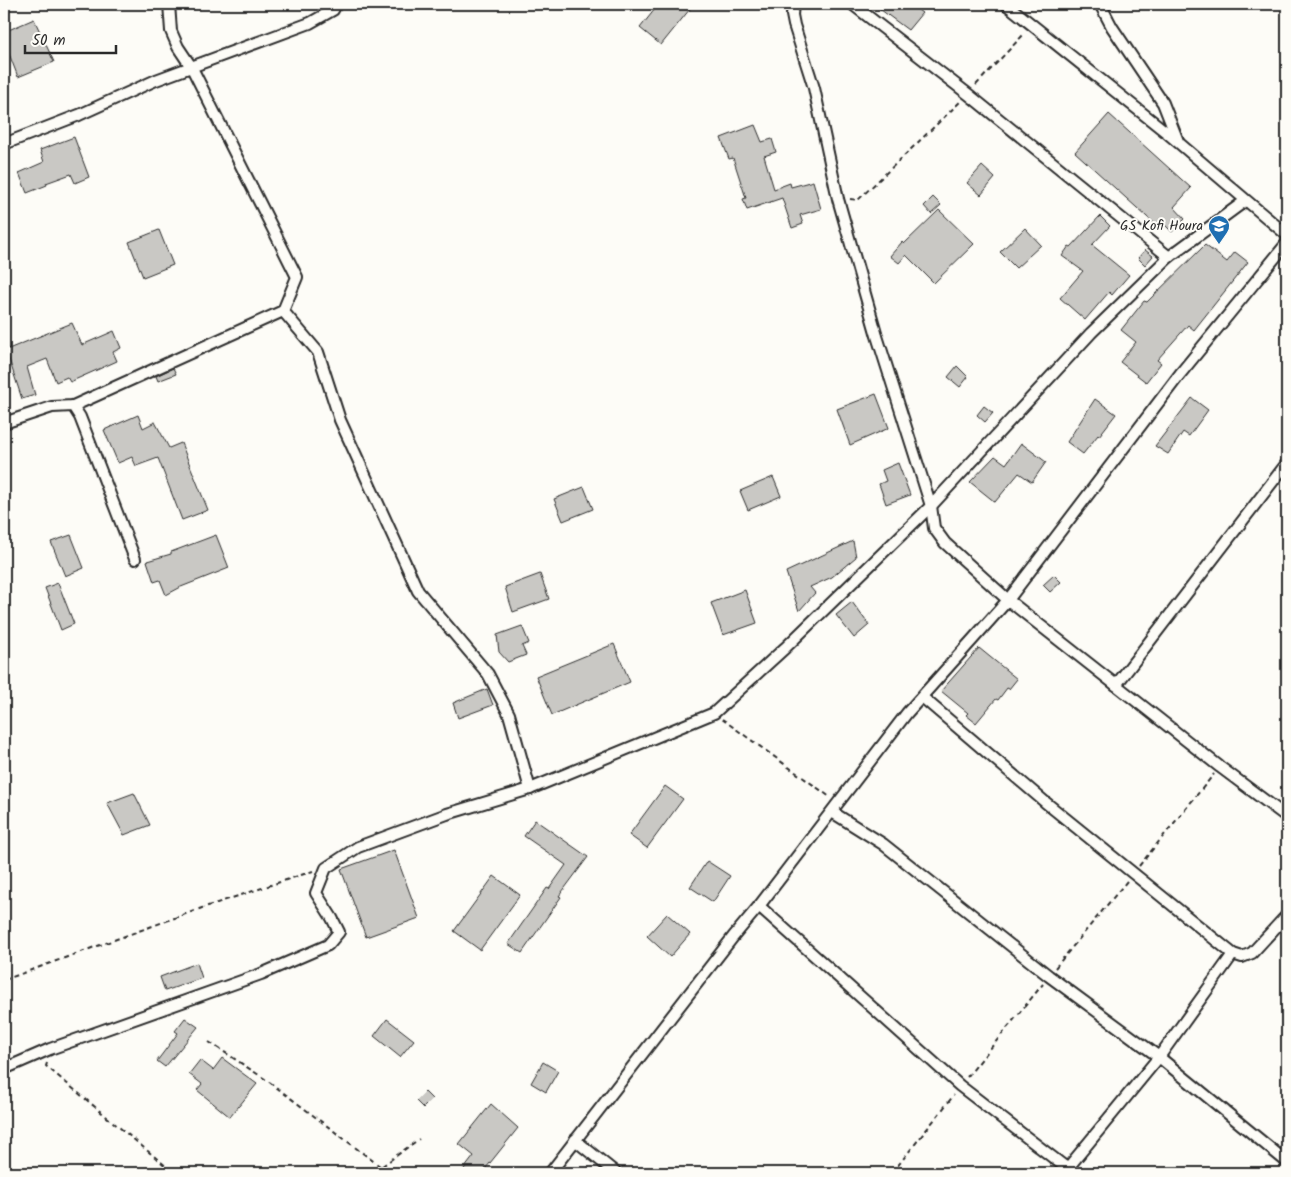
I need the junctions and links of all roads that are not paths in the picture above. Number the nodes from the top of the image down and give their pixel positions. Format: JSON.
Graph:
{"nodes":[{"id":1,"x":169,"y":4,"type":"edge"},
{"id":2,"x":336,"y":4,"type":"edge"},
{"id":3,"x":793,"y":4,"type":"edge"},
{"id":4,"x":852,"y":4,"type":"edge"},
{"id":5,"x":1006,"y":4,"type":"edge"},
{"id":6,"x":1100,"y":4,"type":"edge"},
{"id":7,"x":192,"y":68,"type":"junction"},
{"id":8,"x":1179,"y":143,"type":"junction"},
{"id":9,"x":4,"y":144,"type":"edge"},
{"id":10,"x":1245,"y":201,"type":"junction"},
{"id":11,"x":1287,"y":235,"type":"edge"},
{"id":12,"x":1287,"y":243,"type":"edge"},
{"id":13,"x":1169,"y":258,"type":"junction"},
{"id":14,"x":283,"y":311,"type":"junction"},
{"id":15,"x":73,"y":406,"type":"junction"},
{"id":16,"x":4,"y":423,"type":"edge"},
{"id":17,"x":1287,"y":463,"type":"edge"},
{"id":18,"x":931,"y":506,"type":"junction"},
{"id":19,"x":135,"y":559,"type":"dead end"},
{"id":20,"x":1008,"y":600,"type":"junction"},
{"id":21,"x":1116,"y":685,"type":"junction"},
{"id":22,"x":922,"y":697,"type":"junction"},
{"id":23,"x":530,"y":789,"type":"junction"},
{"id":24,"x":835,"y":808,"type":"junction"},
{"id":25,"x":1287,"y":817,"type":"edge"},
{"id":26,"x":760,"y":906,"type":"junction"},
{"id":27,"x":1287,"y":915,"type":"edge"},
{"id":28,"x":1233,"y":954,"type":"junction"},
{"id":29,"x":1159,"y":1057,"type":"junction"},
{"id":30,"x":4,"y":1069,"type":"edge"},
{"id":31,"x":575,"y":1140,"type":"junction"},
{"id":32,"x":1287,"y":1162,"type":"edge"},
{"id":33,"x":1070,"y":1171,"type":"edge"},
{"id":34,"x":550,"y":1173,"type":"edge"},
{"id":35,"x":616,"y":1173,"type":"edge"}],
"edges":[{"from":1,"to":7,"type":"street"},
{"from":2,"to":7,"type":"street"},
{"from":3,"to":18,"type":"street"},
{"from":4,"to":13,"type":"street"},
{"from":5,"to":8,"type":"street"},
{"from":6,"to":8,"type":"street"},
{"from":7,"to":9,"type":"street"},
{"from":7,"to":14,"type":"street"},
{"from":8,"to":10,"type":"street"},
{"from":10,"to":11,"type":"street"},
{"from":10,"to":13,"type":"street"},
{"from":12,"to":20,"type":"street"},
{"from":13,"to":18,"type":"street"},
{"from":14,"to":15,"type":"street"},
{"from":14,"to":23,"type":"street"},
{"from":15,"to":16,"type":"street"},
{"from":15,"to":19,"type":"street"},
{"from":17,"to":21,"type":"street"},
{"from":18,"to":20,"type":"street"},
{"from":18,"to":23,"type":"street"},
{"from":20,"to":21,"type":"street"},
{"from":20,"to":22,"type":"street"},
{"from":21,"to":25,"type":"street"},
{"from":22,"to":24,"type":"street"},
{"from":22,"to":28,"type":"street"},
{"from":23,"to":30,"type":"street"},
{"from":24,"to":26,"type":"street"},
{"from":24,"to":29,"type":"street"},
{"from":26,"to":31,"type":"street"},
{"from":26,"to":33,"type":"street"},
{"from":27,"to":28,"type":"street"},
{"from":28,"to":29,"type":"street"},
{"from":29,"to":32,"type":"street"},
{"from":29,"to":33,"type":"street"},
{"from":31,"to":34,"type":"street"},
{"from":31,"to":35,"type":"street"}]}
